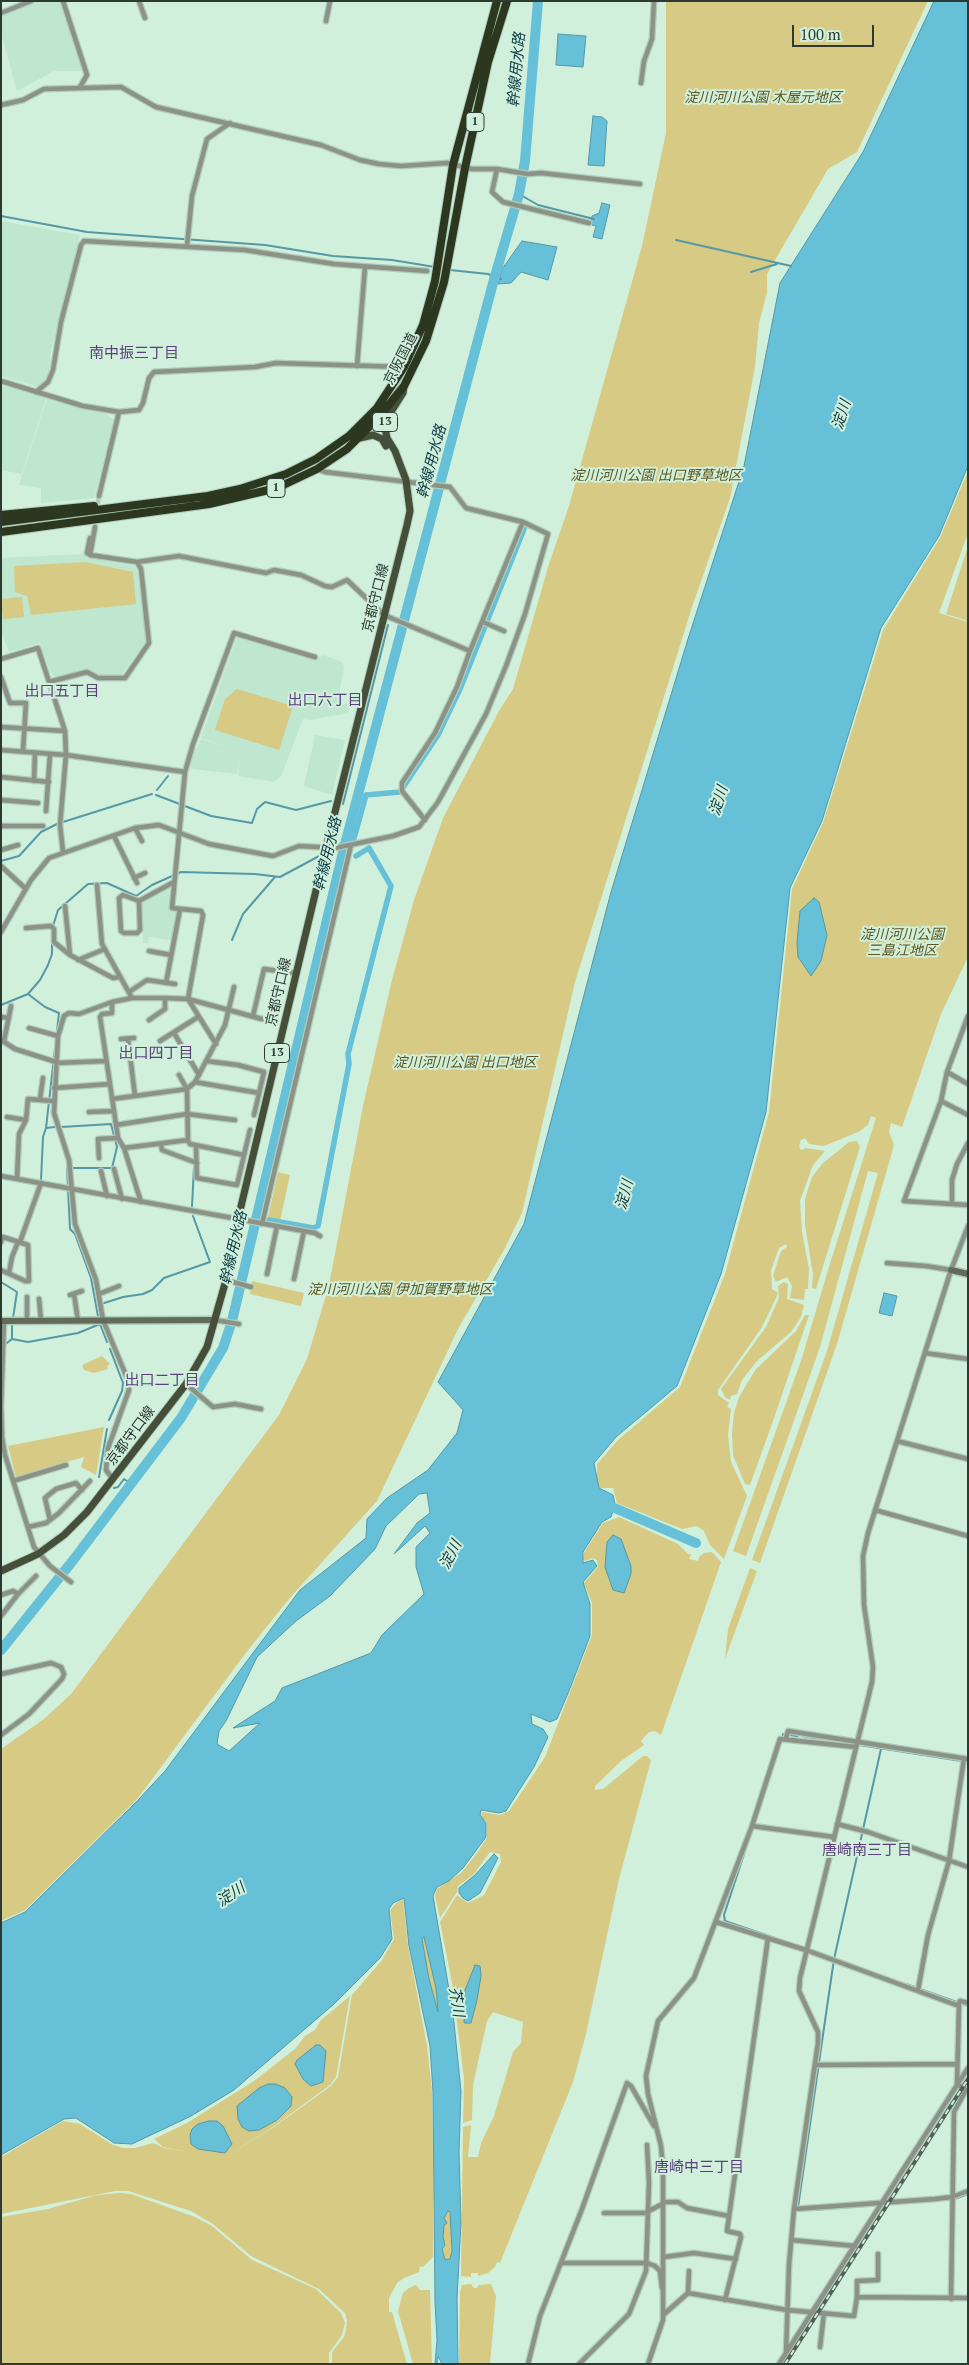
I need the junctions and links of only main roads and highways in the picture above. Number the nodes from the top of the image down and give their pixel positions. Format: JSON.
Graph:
{"nodes":[{"id":1,"x":497,"y":1,"type":"edge"},
{"id":2,"x":507,"y":1,"type":"edge"},
{"id":3,"x":404,"y":386,"type":"junction"},
{"id":4,"x":360,"y":438,"type":"junction"},
{"id":5,"x":398,"y":459,"type":"junction"},
{"id":6,"x":125,"y":507,"type":"junction"},
{"id":7,"x":1,"y":515,"type":"edge"},
{"id":8,"x":1,"y":522,"type":"edge"},
{"id":9,"x":1,"y":532,"type":"edge"},
{"id":10,"x":1,"y":1571,"type":"edge"}],
"edges":[{"from":1,"to":6,"type":"highway","name":"京阪国道","number":"1"},
{"from":2,"to":3,"type":"highway","name":"京阪国道","number":"1"},
{"from":3,"to":4,"type":"highway","name":"京阪国道","number":"1"},
{"from":3,"to":5,"type":"main road","name":"京都守口線","number":"13"},
{"from":4,"to":5,"type":"main road","name":"京都守口線","number":"13"},
{"from":4,"to":9,"type":"highway","name":"京阪国道","number":"1"},
{"from":5,"to":10,"type":"main road","name":"京都守口線","number":"13"},
{"from":6,"to":7,"type":"highway"},
{"from":6,"to":8,"type":"highway","name":"京阪国道","number":"1"}]}
